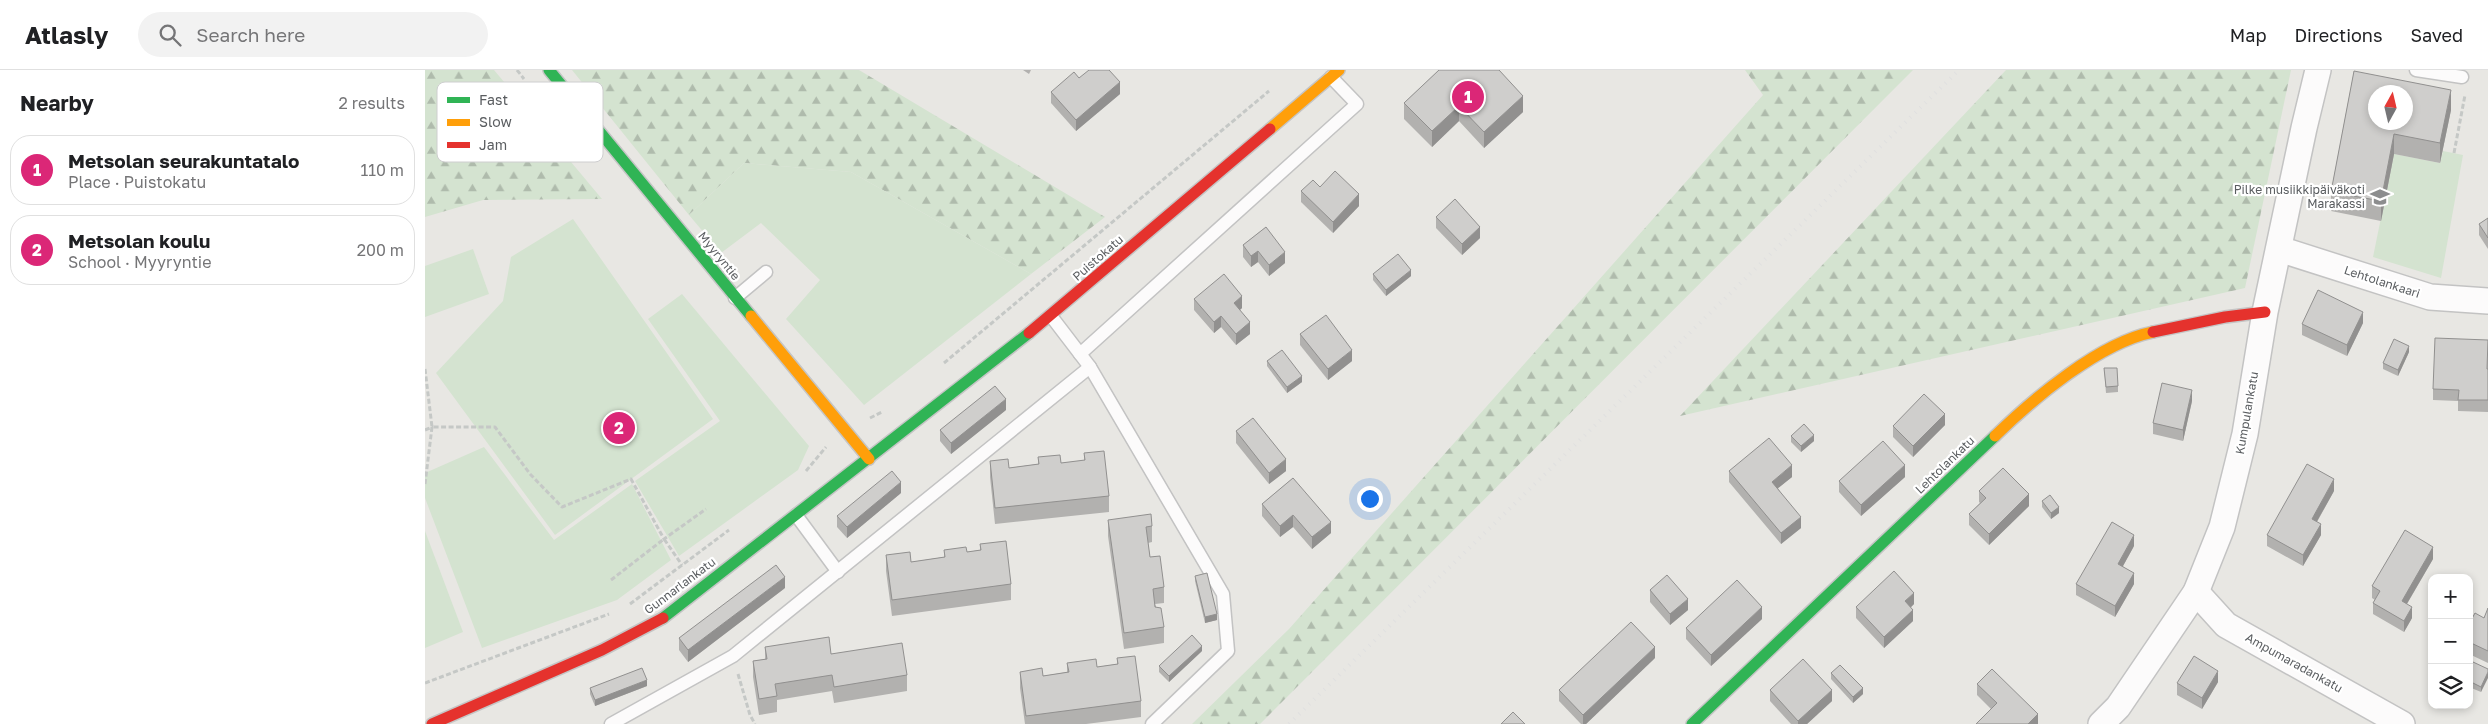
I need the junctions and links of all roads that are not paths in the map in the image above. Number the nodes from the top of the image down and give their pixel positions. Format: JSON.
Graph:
{"nodes":[{"id":1,"x":549,"y":70,"type":"edge"},
{"id":2,"x":2318,"y":70,"type":"edge"},
{"id":3,"x":2416,"y":70,"type":"edge"},
{"id":4,"x":1334,"y":73,"type":"edge"},
{"id":5,"x":2462,"y":77,"type":"road end"},
{"id":6,"x":559,"y":82,"type":"edge"},
{"id":7,"x":603,"y":136,"type":"edge"},
{"id":8,"x":2279,"y":249,"type":"junction"},
{"id":9,"x":766,"y":272,"type":"dead end"},
{"id":10,"x":735,"y":298,"type":"junction"},
{"id":11,"x":2488,"y":301,"type":"edge"},
{"id":12,"x":2265,"y":312,"type":"junction"},
{"id":13,"x":1051,"y":316,"type":"junction"},
{"id":14,"x":1080,"y":354,"type":"junction"},
{"id":15,"x":1090,"y":367,"type":"junction"},
{"id":16,"x":869,"y":459,"type":"junction"},
{"id":17,"x":796,"y":515,"type":"junction"},
{"id":18,"x":837,"y":572,"type":"junction"},
{"id":19,"x":2196,"y":592,"type":"junction"},
{"id":20,"x":446,"y":721,"type":"edge"},
{"id":21,"x":432,"y":724,"type":"edge"},
{"id":22,"x":611,"y":724,"type":"edge"},
{"id":23,"x":1152,"y":724,"type":"edge"},
{"id":24,"x":1692,"y":724,"type":"edge"},
{"id":25,"x":2101,"y":724,"type":"edge"},
{"id":26,"x":2402,"y":724,"type":"edge"}],
"edges":[{"from":1,"to":6,"type":"street","name":"Myyryntie"},
{"from":2,"to":8,"type":"street","name":"Kumpulankatu"},
{"from":3,"to":5,"type":"lane"},
{"from":4,"to":13,"type":"street","name":"Puistokatu"},
{"from":4,"to":14,"type":"lane"},
{"from":7,"to":10,"type":"street","name":"Myyryntie"},
{"from":8,"to":11,"type":"street","name":"Lehtolankaari"},
{"from":8,"to":12,"type":"street","name":"Kumpulankatu"},
{"from":9,"to":10,"type":"lane"},
{"from":10,"to":16,"type":"street","name":"Myyryntie"},
{"from":12,"to":19,"type":"street","name":"Kumpulankatu"},
{"from":12,"to":24,"type":"street","name":"Lehtolankatu"},
{"from":13,"to":14,"type":"lane"},
{"from":13,"to":16,"type":"street","name":"Puistokatu"},
{"from":14,"to":15,"type":"lane"},
{"from":15,"to":18,"type":"lane"},
{"from":15,"to":23,"type":"lane"},
{"from":16,"to":17,"type":"street","name":"Gunnarlankatu"},
{"from":17,"to":18,"type":"lane"},
{"from":17,"to":20,"type":"street","name":"Gunnarlankatu"},
{"from":18,"to":22,"type":"lane"},
{"from":19,"to":25,"type":"street","name":"Kumpulankatu"},
{"from":19,"to":26,"type":"street","name":"Ampumaradankatu"},
{"from":20,"to":21,"type":"street","name":"Gunnarlankatu"}]}
